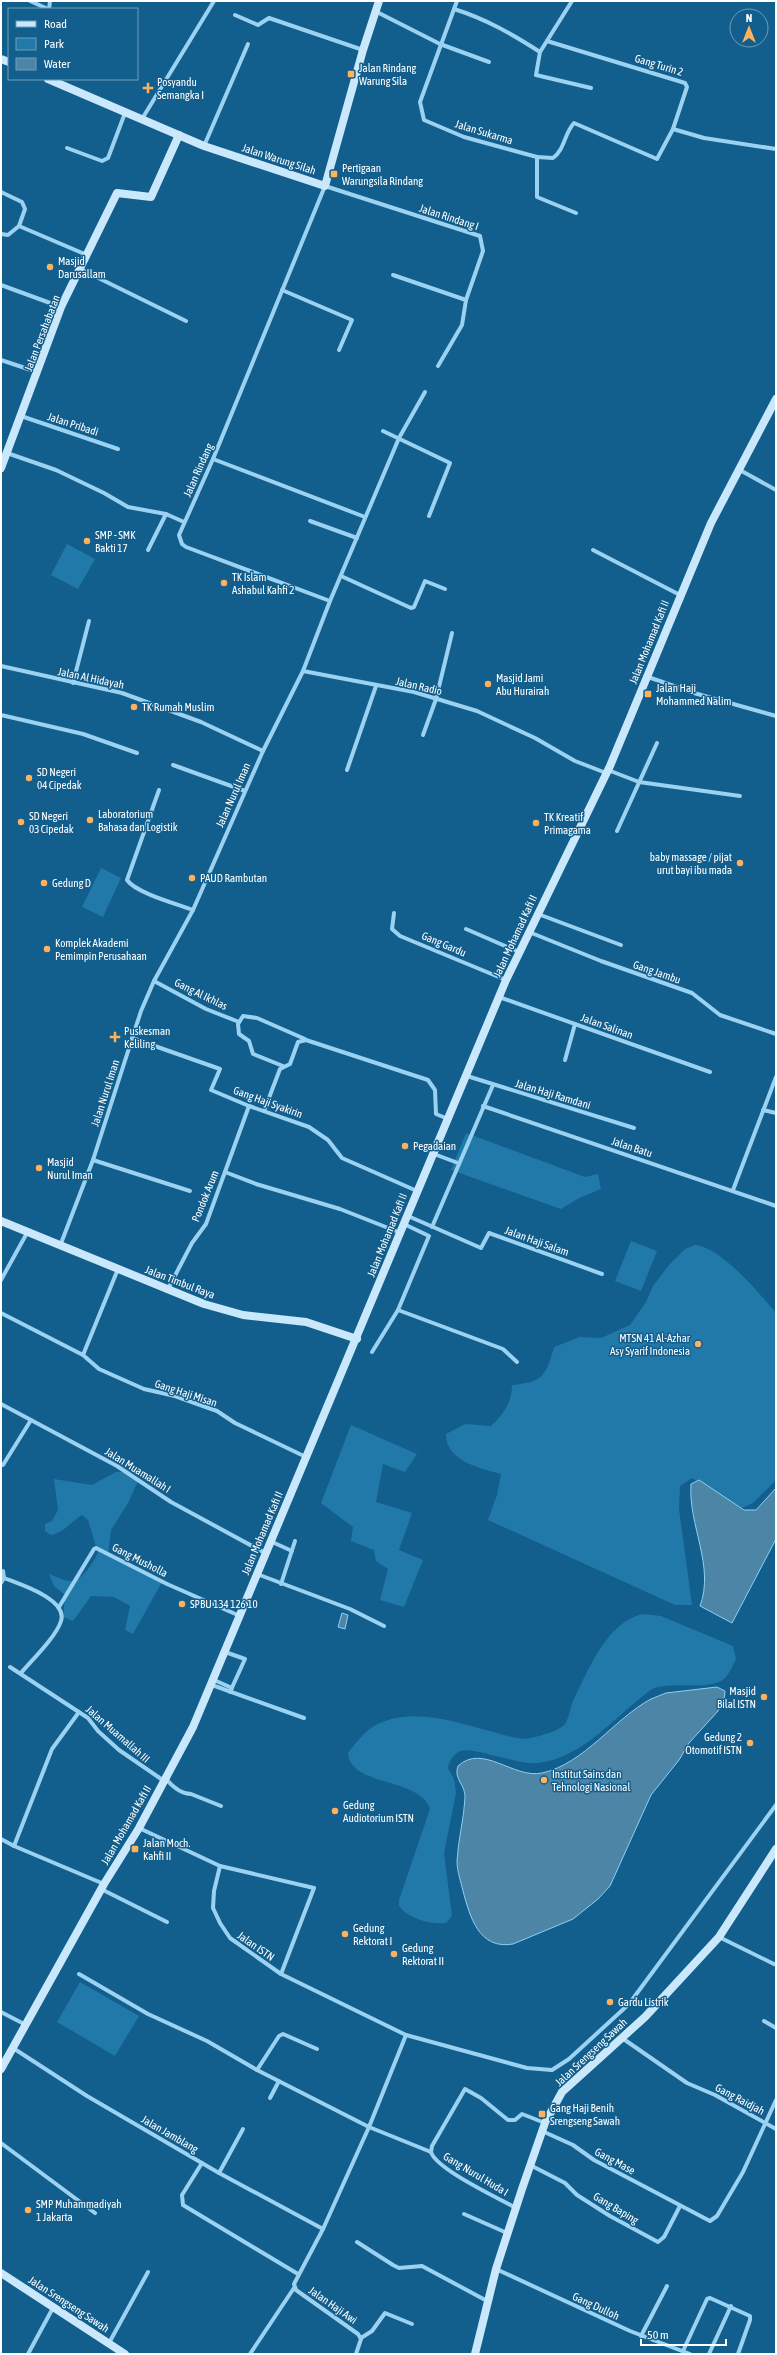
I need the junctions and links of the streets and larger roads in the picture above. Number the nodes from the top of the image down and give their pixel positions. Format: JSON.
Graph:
{"nodes":[{"id":1,"x":30,"y":1,"type":"edge"},
{"id":2,"x":214,"y":1,"type":"edge"},
{"id":3,"x":379,"y":1,"type":"edge"},
{"id":4,"x":457,"y":1,"type":"edge"},
{"id":5,"x":572,"y":1,"type":"edge"},
{"id":6,"x":46,"y":8,"type":"edge"},
{"id":7,"x":454,"y":9,"type":"junction"},
{"id":8,"x":375,"y":11,"type":"junction"},
{"id":9,"x":235,"y":15,"type":"dead end"},
{"id":10,"x":547,"y":41,"type":"junction"},
{"id":11,"x":248,"y":44,"type":"dead end"},
{"id":12,"x":440,"y":45,"type":"junction"},
{"id":13,"x":363,"y":50,"type":"junction"},
{"id":14,"x":540,"y":52,"type":"junction"},
{"id":15,"x":489,"y":62,"type":"dead end"},
{"id":16,"x":50,"y":80,"type":"edge"},
{"id":17,"x":591,"y":88,"type":"dead end"},
{"id":18,"x":125,"y":113,"type":"junction"},
{"id":19,"x":142,"y":119,"type":"junction"},
{"id":20,"x":673,"y":129,"type":"junction"},
{"id":21,"x":179,"y":135,"type":"junction"},
{"id":22,"x":204,"y":146,"type":"junction"},
{"id":23,"x":67,"y":148,"type":"dead end"},
{"id":24,"x":776,"y":148,"type":"edge"},
{"id":25,"x":537,"y":157,"type":"junction"},
{"id":26,"x":325,"y":186,"type":"junction"},
{"id":27,"x":1,"y":192,"type":"edge"},
{"id":28,"x":576,"y":213,"type":"dead end"},
{"id":29,"x":19,"y":226,"type":"junction"},
{"id":30,"x":1,"y":234,"type":"edge"},
{"id":31,"x":87,"y":255,"type":"junction"},
{"id":32,"x":80,"y":269,"type":"junction"},
{"id":33,"x":393,"y":275,"type":"dead end"},
{"id":34,"x":1,"y":285,"type":"edge"},
{"id":35,"x":282,"y":290,"type":"junction"},
{"id":36,"x":466,"y":300,"type":"junction"},
{"id":37,"x":61,"y":307,"type":"junction"},
{"id":38,"x":186,"y":321,"type":"dead end"},
{"id":39,"x":339,"y":350,"type":"dead end"},
{"id":40,"x":1,"y":360,"type":"edge"},
{"id":41,"x":438,"y":366,"type":"dead end"},
{"id":42,"x":39,"y":372,"type":"junction"},
{"id":43,"x":425,"y":392,"type":"dead end"},
{"id":44,"x":776,"y":400,"type":"edge"},
{"id":45,"x":21,"y":416,"type":"junction"},
{"id":46,"x":383,"y":431,"type":"dead end"},
{"id":47,"x":399,"y":438,"type":"junction"},
{"id":48,"x":118,"y":449,"type":"dead end"},
{"id":49,"x":8,"y":452,"type":"junction"},
{"id":50,"x":213,"y":460,"type":"junction"},
{"id":51,"x":1,"y":468,"type":"edge"},
{"id":52,"x":738,"y":469,"type":"junction"},
{"id":53,"x":776,"y":490,"type":"edge"},
{"id":54,"x":166,"y":514,"type":"junction"},
{"id":55,"x":429,"y":516,"type":"dead end"},
{"id":56,"x":365,"y":517,"type":"junction"},
{"id":57,"x":310,"y":520,"type":"dead end"},
{"id":58,"x":184,"y":522,"type":"junction"},
{"id":59,"x":357,"y":538,"type":"junction"},
{"id":60,"x":148,"y":550,"type":"dead end"},
{"id":61,"x":593,"y":550,"type":"dead end"},
{"id":62,"x":341,"y":576,"type":"junction"},
{"id":63,"x":444,"y":589,"type":"dead end"},
{"id":64,"x":680,"y":595,"type":"junction"},
{"id":65,"x":330,"y":601,"type":"junction"},
{"id":66,"x":89,"y":621,"type":"dead end"},
{"id":67,"x":452,"y":633,"type":"dead end"},
{"id":68,"x":1,"y":666,"type":"edge"},
{"id":69,"x":303,"y":671,"type":"junction"},
{"id":70,"x":651,"y":678,"type":"junction"},
{"id":71,"x":73,"y":683,"type":"junction"},
{"id":72,"x":376,"y":686,"type":"junction"},
{"id":73,"x":436,"y":699,"type":"junction"},
{"id":74,"x":1,"y":715,"type":"edge"},
{"id":75,"x":776,"y":716,"type":"edge"},
{"id":76,"x":424,"y":734,"type":"dead end"},
{"id":77,"x":657,"y":743,"type":"dead end"},
{"id":78,"x":263,"y":751,"type":"junction"},
{"id":79,"x":137,"y":753,"type":"dead end"},
{"id":80,"x":173,"y":765,"type":"dead end"},
{"id":81,"x":347,"y":770,"type":"dead end"},
{"id":82,"x":609,"y":772,"type":"junction"},
{"id":83,"x":639,"y":782,"type":"junction"},
{"id":84,"x":159,"y":790,"type":"dead end"},
{"id":85,"x":244,"y":791,"type":"junction"},
{"id":86,"x":740,"y":796,"type":"dead end"},
{"id":87,"x":617,"y":831,"type":"dead end"},
{"id":88,"x":193,"y":910,"type":"junction"},
{"id":89,"x":394,"y":913,"type":"dead end"},
{"id":90,"x":541,"y":915,"type":"junction"},
{"id":91,"x":466,"y":929,"type":"dead end"},
{"id":92,"x":531,"y":932,"type":"junction"},
{"id":93,"x":621,"y":945,"type":"dead end"},
{"id":94,"x":519,"y":952,"type":"junction"},
{"id":95,"x":506,"y":980,"type":"junction"},
{"id":96,"x":154,"y":981,"type":"junction"},
{"id":97,"x":502,"y":998,"type":"junction"},
{"id":98,"x":239,"y":1022,"type":"junction"},
{"id":99,"x":575,"y":1024,"type":"junction"},
{"id":100,"x":776,"y":1034,"type":"edge"},
{"id":101,"x":132,"y":1038,"type":"junction"},
{"id":102,"x":306,"y":1040,"type":"junction"},
{"id":103,"x":565,"y":1060,"type":"dead end"},
{"id":104,"x":283,"y":1066,"type":"junction"},
{"id":105,"x":710,"y":1072,"type":"dead end"},
{"id":106,"x":467,"y":1076,"type":"junction"},
{"id":107,"x":776,"y":1077,"type":"edge"},
{"id":108,"x":491,"y":1084,"type":"junction"},
{"id":109,"x":249,"y":1106,"type":"junction"},
{"id":110,"x":483,"y":1106,"type":"junction"},
{"id":111,"x":763,"y":1110,"type":"junction"},
{"id":112,"x":264,"y":1111,"type":"junction"},
{"id":113,"x":776,"y":1113,"type":"edge"},
{"id":114,"x":449,"y":1120,"type":"junction"},
{"id":115,"x":634,"y":1128,"type":"dead end"},
{"id":116,"x":434,"y":1154,"type":"junction"},
{"id":117,"x":93,"y":1160,"type":"junction"},
{"id":118,"x":458,"y":1163,"type":"junction"},
{"id":119,"x":225,"y":1172,"type":"junction"},
{"id":120,"x":733,"y":1190,"type":"junction"},
{"id":121,"x":190,"y":1191,"type":"dead end"},
{"id":122,"x":417,"y":1191,"type":"junction"},
{"id":123,"x":776,"y":1206,"type":"edge"},
{"id":124,"x":408,"y":1216,"type":"junction"},
{"id":125,"x":1,"y":1221,"type":"edge"},
{"id":126,"x":404,"y":1224,"type":"junction"},
{"id":127,"x":431,"y":1226,"type":"junction"},
{"id":128,"x":27,"y":1233,"type":"junction"},
{"id":129,"x":401,"y":1233,"type":"junction"},
{"id":130,"x":60,"y":1247,"type":"junction"},
{"id":131,"x":118,"y":1269,"type":"junction"},
{"id":132,"x":602,"y":1274,"type":"dead end"},
{"id":133,"x":1,"y":1280,"type":"edge"},
{"id":134,"x":168,"y":1289,"type":"junction"},
{"id":135,"x":398,"y":1310,"type":"junction"},
{"id":136,"x":1,"y":1313,"type":"edge"},
{"id":137,"x":358,"y":1339,"type":"junction"},
{"id":138,"x":372,"y":1352,"type":"dead end"},
{"id":139,"x":83,"y":1355,"type":"junction"},
{"id":140,"x":517,"y":1362,"type":"dead end"},
{"id":141,"x":1,"y":1404,"type":"edge"},
{"id":142,"x":31,"y":1420,"type":"junction"},
{"id":143,"x":306,"y":1457,"type":"junction"},
{"id":144,"x":1,"y":1464,"type":"edge"},
{"id":145,"x":295,"y":1541,"type":"dead end"},
{"id":146,"x":273,"y":1543,"type":"junction"},
{"id":147,"x":290,"y":1550,"type":"junction"},
{"id":148,"x":265,"y":1553,"type":"junction"},
{"id":149,"x":3,"y":1571,"type":"dead end"},
{"id":150,"x":259,"y":1575,"type":"junction"},
{"id":151,"x":4,"y":1578,"type":"junction"},
{"id":152,"x":1,"y":1583,"type":"edge"},
{"id":153,"x":279,"y":1583,"type":"junction"},
{"id":154,"x":59,"y":1607,"type":"junction"},
{"id":155,"x":240,"y":1616,"type":"junction"},
{"id":156,"x":384,"y":1626,"type":"dead end"},
{"id":157,"x":228,"y":1653,"type":"junction"},
{"id":158,"x":10,"y":1667,"type":"dead end"},
{"id":159,"x":21,"y":1673,"type":"junction"},
{"id":160,"x":215,"y":1683,"type":"junction"},
{"id":161,"x":231,"y":1690,"type":"junction"},
{"id":162,"x":79,"y":1712,"type":"junction"},
{"id":163,"x":304,"y":1718,"type":"dead end"},
{"id":164,"x":167,"y":1782,"type":"junction"},
{"id":165,"x":776,"y":1805,"type":"edge"},
{"id":166,"x":221,"y":1806,"type":"dead end"},
{"id":167,"x":139,"y":1828,"type":"junction"},
{"id":168,"x":1,"y":1839,"type":"edge"},
{"id":169,"x":14,"y":1846,"type":"junction"},
{"id":170,"x":776,"y":1848,"type":"edge"},
{"id":171,"x":220,"y":1866,"type":"junction"},
{"id":172,"x":104,"y":1888,"type":"junction"},
{"id":173,"x":167,"y":1922,"type":"dead end"},
{"id":174,"x":719,"y":1936,"type":"junction"},
{"id":175,"x":776,"y":1965,"type":"edge"},
{"id":176,"x":79,"y":1974,"type":"dead end"},
{"id":177,"x":281,"y":1974,"type":"junction"},
{"id":178,"x":1,"y":2012,"type":"edge"},
{"id":179,"x":764,"y":2021,"type":"dead end"},
{"id":180,"x":26,"y":2026,"type":"junction"},
{"id":181,"x":776,"y":2028,"type":"edge"},
{"id":182,"x":406,"y":2035,"type":"junction"},
{"id":183,"x":622,"y":2038,"type":"junction"},
{"id":184,"x":16,"y":2049,"type":"junction"},
{"id":185,"x":317,"y":2049,"type":"dead end"},
{"id":186,"x":1,"y":2069,"type":"edge"},
{"id":187,"x":257,"y":2070,"type":"junction"},
{"id":188,"x":279,"y":2081,"type":"junction"},
{"id":189,"x":270,"y":2098,"type":"dead end"},
{"id":190,"x":776,"y":2100,"type":"edge"},
{"id":191,"x":545,"y":2123,"type":"junction"},
{"id":192,"x":766,"y":2124,"type":"junction"},
{"id":193,"x":369,"y":2127,"type":"junction"},
{"id":194,"x":243,"y":2129,"type":"dead end"},
{"id":195,"x":776,"y":2129,"type":"edge"},
{"id":196,"x":542,"y":2131,"type":"junction"},
{"id":197,"x":1,"y":2143,"type":"edge"},
{"id":198,"x":431,"y":2152,"type":"junction"},
{"id":199,"x":202,"y":2163,"type":"junction"},
{"id":200,"x":530,"y":2165,"type":"junction"},
{"id":201,"x":219,"y":2173,"type":"junction"},
{"id":202,"x":680,"y":2206,"type":"junction"},
{"id":203,"x":516,"y":2208,"type":"junction"},
{"id":204,"x":95,"y":2213,"type":"dead end"},
{"id":205,"x":464,"y":2214,"type":"dead end"},
{"id":206,"x":323,"y":2229,"type":"junction"},
{"id":207,"x":508,"y":2233,"type":"junction"},
{"id":208,"x":358,"y":2242,"type":"dead end"},
{"id":209,"x":496,"y":2269,"type":"junction"},
{"id":210,"x":148,"y":2272,"type":"dead end"},
{"id":211,"x":1,"y":2273,"type":"edge"},
{"id":212,"x":298,"y":2274,"type":"junction"},
{"id":213,"x":667,"y":2286,"type":"dead end"},
{"id":214,"x":294,"y":2288,"type":"junction"},
{"id":215,"x":490,"y":2302,"type":"junction"},
{"id":216,"x":54,"y":2306,"type":"junction"},
{"id":217,"x":731,"y":2306,"type":"junction"},
{"id":218,"x":412,"y":2324,"type":"dead end"},
{"id":219,"x":641,"y":2336,"type":"junction"},
{"id":220,"x":361,"y":2338,"type":"junction"},
{"id":221,"x":109,"y":2343,"type":"junction"},
{"id":222,"x":683,"y":2351,"type":"junction"},
{"id":223,"x":28,"y":2354,"type":"edge"},
{"id":224,"x":125,"y":2354,"type":"edge"},
{"id":225,"x":250,"y":2354,"type":"edge"},
{"id":226,"x":356,"y":2354,"type":"edge"},
{"id":227,"x":475,"y":2354,"type":"edge"},
{"id":228,"x":690,"y":2354,"type":"edge"},
{"id":229,"x":709,"y":2354,"type":"edge"},
{"id":230,"x":738,"y":2354,"type":"edge"}],
"edges":[{"from":1,"to":6,"type":"street"},
{"from":2,"to":19,"type":"street"},
{"from":3,"to":8,"type":"street","name":"Jalan Warung Silah"},
{"from":4,"to":7,"type":"street"},
{"from":5,"to":10,"type":"street"},
{"from":7,"to":12,"type":"street"},
{"from":7,"to":14,"type":"street"},
{"from":8,"to":12,"type":"street"},
{"from":8,"to":13,"type":"street","name":"Jalan Warung Silah"},
{"from":9,"to":13,"type":"street"},
{"from":10,"to":14,"type":"street"},
{"from":10,"to":20,"type":"street","name":"Gang Turin 2"},
{"from":11,"to":22,"type":"street"},
{"from":12,"to":15,"type":"street"},
{"from":12,"to":25,"type":"street","name":"Jalan Sukarma"},
{"from":13,"to":26,"type":"street","name":"Jalan Warung Silah"},
{"from":14,"to":17,"type":"street"},
{"from":16,"to":18,"type":"street","name":"Jalan Warung Silah"},
{"from":18,"to":19,"type":"street","name":"Jalan Warung Silah"},
{"from":18,"to":23,"type":"street"},
{"from":19,"to":21,"type":"street","name":"Jalan Warung Silah"},
{"from":20,"to":24,"type":"street"},
{"from":20,"to":25,"type":"street"},
{"from":21,"to":22,"type":"street","name":"Jalan Warung Silah"},
{"from":21,"to":31,"type":"street","name":"Jalan Persahabatan"},
{"from":22,"to":26,"type":"street","name":"Jalan Warung Silah"},
{"from":25,"to":28,"type":"street"},
{"from":26,"to":35,"type":"street","name":"Jalan Rindang"},
{"from":26,"to":36,"type":"street","name":"Jalan Rindang I"},
{"from":27,"to":29,"type":"street"},
{"from":29,"to":30,"type":"street"},
{"from":29,"to":31,"type":"street"},
{"from":31,"to":32,"type":"street","name":"Jalan Persahabatan"},
{"from":32,"to":37,"type":"street","name":"Jalan Persahabatan"},
{"from":32,"to":38,"type":"street"},
{"from":33,"to":36,"type":"street"},
{"from":34,"to":37,"type":"street"},
{"from":35,"to":39,"type":"street"},
{"from":35,"to":50,"type":"street","name":"Jalan Rindang"},
{"from":36,"to":41,"type":"street","name":"Jalan Rindang I"},
{"from":37,"to":42,"type":"street","name":"Jalan Persahabatan"},
{"from":40,"to":42,"type":"street"},
{"from":42,"to":45,"type":"street","name":"Jalan Persahabatan"},
{"from":43,"to":47,"type":"street"},
{"from":44,"to":52,"type":"street","name":"Jalan Mohamad Kafi II"},
{"from":45,"to":48,"type":"street","name":"Jalan Pribadi"},
{"from":45,"to":49,"type":"street","name":"Jalan Persahabatan"},
{"from":46,"to":47,"type":"street"},
{"from":47,"to":55,"type":"street"},
{"from":47,"to":56,"type":"street"},
{"from":49,"to":51,"type":"street","name":"Jalan Persahabatan"},
{"from":49,"to":54,"type":"street"},
{"from":50,"to":56,"type":"street"},
{"from":50,"to":58,"type":"street","name":"Jalan Rindang"},
{"from":52,"to":53,"type":"street"},
{"from":52,"to":64,"type":"street","name":"Jalan Mohamad Kafi II"},
{"from":54,"to":58,"type":"street"},
{"from":54,"to":60,"type":"street"},
{"from":56,"to":59,"type":"street"},
{"from":57,"to":59,"type":"street"},
{"from":58,"to":65,"type":"street","name":"Jalan Rindang"},
{"from":59,"to":62,"type":"street"},
{"from":61,"to":64,"type":"street"},
{"from":62,"to":63,"type":"street"},
{"from":62,"to":65,"type":"street"},
{"from":64,"to":70,"type":"street","name":"Jalan Mohamad Kafi II"},
{"from":65,"to":69,"type":"street"},
{"from":66,"to":71,"type":"street"},
{"from":67,"to":73,"type":"street"},
{"from":68,"to":71,"type":"street","name":"Jalan Al Hidayah"},
{"from":69,"to":72,"type":"street","name":"Jalan Radio"},
{"from":69,"to":78,"type":"street"},
{"from":70,"to":75,"type":"street"},
{"from":70,"to":82,"type":"street","name":"Jalan Mohamad Kafi II"},
{"from":71,"to":78,"type":"street","name":"Jalan Al Hidayah"},
{"from":72,"to":73,"type":"street","name":"Jalan Radio"},
{"from":72,"to":81,"type":"street"},
{"from":73,"to":76,"type":"street"},
{"from":73,"to":82,"type":"street","name":"Jalan Radio"},
{"from":74,"to":79,"type":"street"},
{"from":77,"to":83,"type":"street"},
{"from":78,"to":85,"type":"street","name":"Jalan Nurul Iman"},
{"from":80,"to":85,"type":"street"},
{"from":82,"to":83,"type":"street","name":"Jalan Radio"},
{"from":82,"to":90,"type":"street","name":"Jalan Mohamad Kafi II"},
{"from":83,"to":86,"type":"street","name":"Jalan Radio"},
{"from":83,"to":87,"type":"street"},
{"from":84,"to":88,"type":"street"},
{"from":85,"to":88,"type":"street","name":"Jalan Nurul Iman"},
{"from":88,"to":96,"type":"street","name":"Jalan Nurul Iman"},
{"from":89,"to":95,"type":"street","name":"Gang Gardu"},
{"from":90,"to":92,"type":"street","name":"Jalan Mohamad Kafi II"},
{"from":90,"to":93,"type":"street"},
{"from":91,"to":94,"type":"street"},
{"from":92,"to":94,"type":"street","name":"Jalan Mohamad Kafi II"},
{"from":92,"to":100,"type":"street","name":"Gang Jambu"},
{"from":94,"to":95,"type":"street","name":"Jalan Mohamad Kafi II"},
{"from":95,"to":97,"type":"street","name":"Jalan Mohamad Kafi II"},
{"from":96,"to":98,"type":"street","name":"Gang Al Ikhlas"},
{"from":96,"to":101,"type":"street","name":"Jalan Nurul Iman"},
{"from":97,"to":99,"type":"street","name":"Jalan Salinan"},
{"from":97,"to":106,"type":"street","name":"Jalan Mohamad Kafi II"},
{"from":98,"to":102,"type":"street"},
{"from":98,"to":104,"type":"street"},
{"from":99,"to":103,"type":"street"},
{"from":99,"to":105,"type":"street","name":"Jalan Salinan"},
{"from":101,"to":109,"type":"street","name":"Gang Haji Syakirin"},
{"from":101,"to":117,"type":"street","name":"Jalan Nurul Iman"},
{"from":102,"to":104,"type":"street"},
{"from":102,"to":114,"type":"street"},
{"from":104,"to":112,"type":"street"},
{"from":106,"to":108,"type":"street","name":"Jalan Haji Ramdani"},
{"from":106,"to":114,"type":"street","name":"Jalan Mohamad Kafi II"},
{"from":107,"to":111,"type":"street"},
{"from":108,"to":110,"type":"street"},
{"from":108,"to":115,"type":"street","name":"Jalan Haji Ramdani"},
{"from":109,"to":112,"type":"street","name":"Gang Haji Syakirin"},
{"from":109,"to":119,"type":"street","name":"Pondok Arum"},
{"from":110,"to":118,"type":"street"},
{"from":110,"to":120,"type":"street","name":"Jalan Batu"},
{"from":111,"to":113,"type":"street"},
{"from":111,"to":120,"type":"street"},
{"from":112,"to":122,"type":"street","name":"Gang Haji Syakirin"},
{"from":114,"to":116,"type":"street","name":"Jalan Mohamad Kafi II"},
{"from":116,"to":118,"type":"street"},
{"from":116,"to":122,"type":"street","name":"Jalan Mohamad Kafi II"},
{"from":117,"to":121,"type":"street"},
{"from":117,"to":130,"type":"street","name":"Jalan Nurul Iman"},
{"from":118,"to":127,"type":"street"},
{"from":119,"to":129,"type":"street"},
{"from":119,"to":134,"type":"street","name":"Pondok Arum"},
{"from":120,"to":123,"type":"street","name":"Jalan Batu"},
{"from":122,"to":124,"type":"street","name":"Jalan Mohamad Kafi II"},
{"from":124,"to":126,"type":"street","name":"Jalan Mohamad Kafi II"},
{"from":124,"to":127,"type":"street","name":"Jalan Haji Salam"},
{"from":125,"to":128,"type":"street","name":"Jalan Timbul Raya"},
{"from":126,"to":129,"type":"street","name":"Jalan Mohamad Kafi II"},
{"from":126,"to":135,"type":"street"},
{"from":127,"to":132,"type":"street","name":"Jalan Haji Salam"},
{"from":128,"to":130,"type":"street","name":"Jalan Timbul Raya"},
{"from":128,"to":133,"type":"street"},
{"from":129,"to":137,"type":"street","name":"Jalan Mohamad Kafi II"},
{"from":130,"to":131,"type":"street","name":"Jalan Timbul Raya"},
{"from":131,"to":134,"type":"street","name":"Jalan Timbul Raya"},
{"from":131,"to":139,"type":"street"},
{"from":134,"to":137,"type":"street","name":"Jalan Timbul Raya"},
{"from":135,"to":138,"type":"street"},
{"from":135,"to":140,"type":"street"},
{"from":136,"to":139,"type":"street","name":"Gang Haji Misan"},
{"from":137,"to":143,"type":"street","name":"Jalan Mohamad Kafi II"},
{"from":139,"to":143,"type":"street","name":"Gang Haji Misan"},
{"from":141,"to":142,"type":"street","name":"Jalan Muamallah I"},
{"from":142,"to":144,"type":"street"},
{"from":142,"to":148,"type":"street","name":"Jalan Muamallah I"},
{"from":143,"to":146,"type":"street","name":"Jalan Mohamad Kafi II"},
{"from":145,"to":147,"type":"street"},
{"from":146,"to":147,"type":"street"},
{"from":146,"to":148,"type":"street","name":"Jalan Mohamad Kafi II"},
{"from":147,"to":153,"type":"street"},
{"from":148,"to":150,"type":"street","name":"Jalan Mohamad Kafi II"},
{"from":149,"to":151,"type":"street"},
{"from":150,"to":153,"type":"street"},
{"from":150,"to":155,"type":"street","name":"Jalan Mohamad Kafi II"},
{"from":151,"to":152,"type":"street"},
{"from":151,"to":154,"type":"street"},
{"from":153,"to":156,"type":"street"},
{"from":154,"to":155,"type":"street","name":"Gang Musholla"},
{"from":154,"to":159,"type":"street"},
{"from":155,"to":157,"type":"street","name":"Jalan Mohamad Kafi II"},
{"from":157,"to":160,"type":"street","name":"Jalan Mohamad Kafi II"},
{"from":157,"to":161,"type":"street"},
{"from":158,"to":159,"type":"street","name":"Jalan Muamallah III"},
{"from":159,"to":162,"type":"street","name":"Jalan Muamallah III"},
{"from":160,"to":161,"type":"street"},
{"from":160,"to":164,"type":"street","name":"Jalan Mohamad Kafi II"},
{"from":161,"to":163,"type":"street"},
{"from":162,"to":164,"type":"street","name":"Jalan Muamallah III"},
{"from":162,"to":169,"type":"street"},
{"from":164,"to":166,"type":"street","name":"Jalan Muamallah III"},
{"from":164,"to":167,"type":"street","name":"Jalan Mohamad Kafi II"},
{"from":165,"to":182,"type":"street"},
{"from":167,"to":171,"type":"street"},
{"from":167,"to":172,"type":"street","name":"Jalan Mohamad Kafi II"},
{"from":168,"to":169,"type":"street"},
{"from":169,"to":172,"type":"street"},
{"from":170,"to":174,"type":"street","name":"Jalan Srengseng Sawah"},
{"from":171,"to":177,"type":"street","name":"Jalan ISTN"},
{"from":171,"to":177,"type":"street","name":"Jalan ISTN"},
{"from":172,"to":173,"type":"street"},
{"from":172,"to":180,"type":"street","name":"Jalan Mohamad Kafi II"},
{"from":174,"to":175,"type":"street"},
{"from":174,"to":183,"type":"street","name":"Jalan Srengseng Sawah"},
{"from":176,"to":187,"type":"street"},
{"from":177,"to":182,"type":"street"},
{"from":178,"to":180,"type":"street"},
{"from":179,"to":181,"type":"street"},
{"from":180,"to":184,"type":"street","name":"Jalan Mohamad Kafi II"},
{"from":182,"to":193,"type":"street","name":"Jalan Haji Awi"},
{"from":183,"to":191,"type":"street","name":"Jalan Srengseng Sawah"},
{"from":183,"to":192,"type":"street","name":"Gang Raidjah"},
{"from":184,"to":186,"type":"street","name":"Jalan Mohamad Kafi II"},
{"from":184,"to":199,"type":"street","name":"Jalan Jamblang"},
{"from":185,"to":187,"type":"street"},
{"from":187,"to":188,"type":"street"},
{"from":188,"to":189,"type":"street"},
{"from":188,"to":193,"type":"street"},
{"from":190,"to":192,"type":"street"},
{"from":191,"to":196,"type":"street","name":"Jalan Srengseng Sawah"},
{"from":191,"to":198,"type":"street"},
{"from":192,"to":195,"type":"street"},
{"from":192,"to":202,"type":"street","name":"Gang Raidjah"},
{"from":193,"to":198,"type":"street"},
{"from":193,"to":206,"type":"street","name":"Jalan Haji Awi"},
{"from":194,"to":201,"type":"street"},
{"from":196,"to":200,"type":"street","name":"Jalan Srengseng Sawah"},
{"from":196,"to":202,"type":"street","name":"Gang Mase"},
{"from":197,"to":204,"type":"street"},
{"from":198,"to":203,"type":"street","name":"Gang Nurul Huda I"},
{"from":199,"to":201,"type":"street","name":"Jalan Jamblang"},
{"from":199,"to":212,"type":"street"},
{"from":200,"to":202,"type":"street","name":"Gang Baping"},
{"from":200,"to":203,"type":"street","name":"Jalan Srengseng Sawah"},
{"from":201,"to":206,"type":"street","name":"Jalan Jamblang"},
{"from":203,"to":207,"type":"street","name":"Jalan Srengseng Sawah"},
{"from":205,"to":207,"type":"street"},
{"from":206,"to":212,"type":"street","name":"Jalan Haji Awi"},
{"from":207,"to":209,"type":"street","name":"Jalan Srengseng Sawah"},
{"from":208,"to":215,"type":"street"},
{"from":209,"to":215,"type":"street","name":"Jalan Srengseng Sawah"},
{"from":209,"to":219,"type":"street","name":"Gang Dulloh"},
{"from":210,"to":221,"type":"street"},
{"from":211,"to":216,"type":"street","name":"Jalan Srengseng Sawah"},
{"from":212,"to":214,"type":"street","name":"Jalan Haji Awi"},
{"from":213,"to":219,"type":"street"},
{"from":214,"to":220,"type":"street","name":"Jalan Haji Awi"},
{"from":214,"to":225,"type":"street"},
{"from":215,"to":227,"type":"street","name":"Jalan Srengseng Sawah"},
{"from":216,"to":221,"type":"street","name":"Jalan Srengseng Sawah"},
{"from":216,"to":223,"type":"street"},
{"from":217,"to":222,"type":"street"},
{"from":217,"to":229,"type":"street"},
{"from":217,"to":230,"type":"street"},
{"from":218,"to":220,"type":"street"},
{"from":219,"to":222,"type":"street","name":"Gang Dulloh"},
{"from":220,"to":226,"type":"street","name":"Jalan Haji Awi"},
{"from":221,"to":224,"type":"street","name":"Jalan Srengseng Sawah"},
{"from":222,"to":228,"type":"street","name":"Gang Dulloh"}]}
